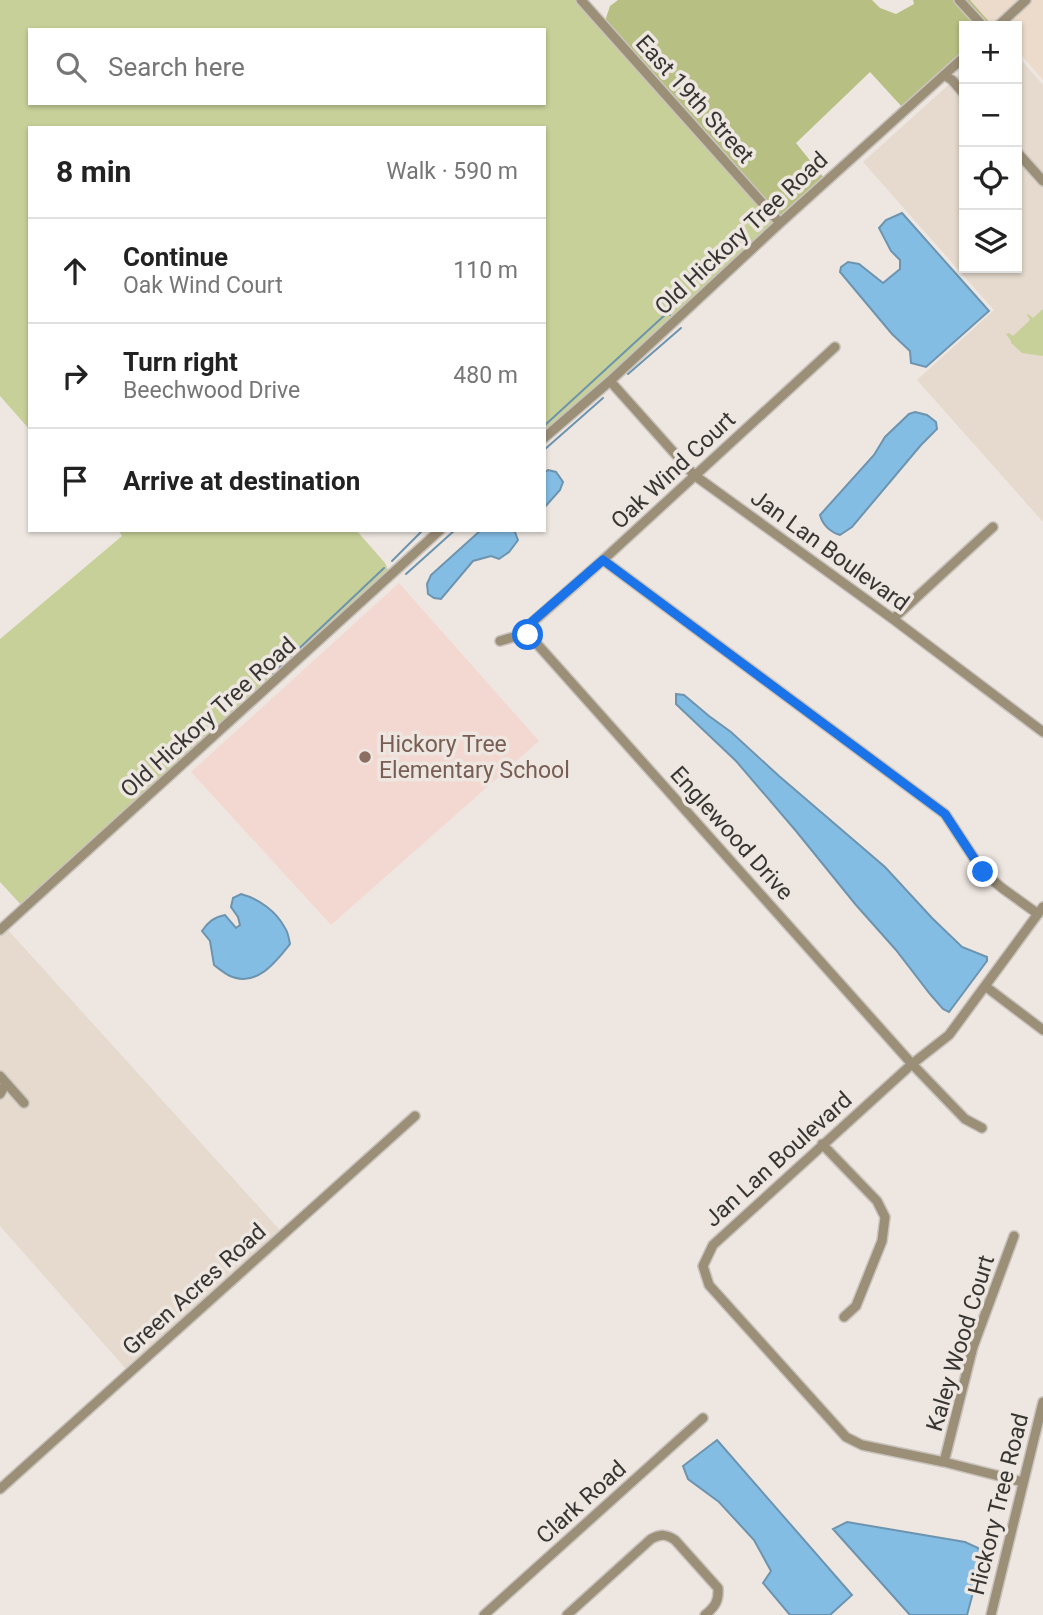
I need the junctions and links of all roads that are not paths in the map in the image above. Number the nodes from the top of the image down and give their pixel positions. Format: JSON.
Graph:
{"nodes":[{"id":1,"x":581,"y":0,"type":"edge"},
{"id":2,"x":959,"y":0,"type":"edge"},
{"id":3,"x":1027,"y":0,"type":"edge"},
{"id":4,"x":978,"y":21,"type":"edge"},
{"id":5,"x":1004,"y":21,"type":"edge"},
{"id":6,"x":959,"y":62,"type":"edge"},
{"id":7,"x":944,"y":75,"type":"junction"},
{"id":8,"x":959,"y":88,"type":"edge"},
{"id":9,"x":1022,"y":158,"type":"edge"},
{"id":10,"x":1043,"y":181,"type":"edge"},
{"id":11,"x":780,"y":223,"type":"junction"},
{"id":12,"x":835,"y":347,"type":"dead end"},
{"id":13,"x":610,"y":382,"type":"junction"},
{"id":14,"x":546,"y":436,"type":"edge"},
{"id":15,"x":694,"y":475,"type":"junction"},
{"id":16,"x":993,"y":527,"type":"dead end"},
{"id":17,"x":438,"y":532,"type":"edge"},
{"id":18,"x":603,"y":560,"type":"junction"},
{"id":19,"x":893,"y":619,"type":"junction"},
{"id":20,"x":527,"y":626,"type":"junction"},
{"id":21,"x":500,"y":641,"type":"dead end"},
{"id":22,"x":1043,"y":732,"type":"edge"},
{"id":23,"x":1040,"y":911,"type":"edge"},
{"id":24,"x":0,"y":930,"type":"edge"},
{"id":25,"x":985,"y":986,"type":"junction"},
{"id":26,"x":1043,"y":1030,"type":"edge"},
{"id":27,"x":912,"y":1064,"type":"junction"},
{"id":28,"x":3,"y":1080,"type":"edge"},
{"id":29,"x":0,"y":1094,"type":"edge"},
{"id":30,"x":24,"y":1103,"type":"dead end"},
{"id":31,"x":415,"y":1116,"type":"dead end"},
{"id":32,"x":982,"y":1128,"type":"dead end"},
{"id":33,"x":822,"y":1144,"type":"junction"},
{"id":34,"x":1014,"y":1236,"type":"dead end"},
{"id":35,"x":844,"y":1317,"type":"dead end"},
{"id":36,"x":1043,"y":1402,"type":"edge"},
{"id":37,"x":703,"y":1418,"type":"dead end"},
{"id":38,"x":944,"y":1462,"type":"junction"},
{"id":39,"x":1023,"y":1482,"type":"junction"},
{"id":40,"x":0,"y":1489,"type":"edge"},
{"id":41,"x":484,"y":1615,"type":"edge"},
{"id":42,"x":567,"y":1615,"type":"edge"},
{"id":43,"x":705,"y":1615,"type":"edge"},
{"id":44,"x":991,"y":1615,"type":"edge"}],
"edges":[{"from":1,"to":11,"type":"street","name":"East 19th Street"},
{"from":2,"to":4,"type":"street"},
{"from":3,"to":5,"type":"street"},
{"from":6,"to":7,"type":"street","name":"Old Hickory Tree Road"},
{"from":7,"to":8,"type":"street"},
{"from":7,"to":11,"type":"street","name":"Old Hickory Tree Road"},
{"from":9,"to":10,"type":"street"},
{"from":11,"to":13,"type":"street","name":"Old Hickory Tree Road"},
{"from":12,"to":15,"type":"street","name":"Oak Wind Court"},
{"from":13,"to":14,"type":"street","name":"Old Hickory Tree Road"},
{"from":13,"to":15,"type":"street","name":"Jan Lan Boulevard"},
{"from":15,"to":18,"type":"street","name":"Oak Wind Court"},
{"from":15,"to":19,"type":"street","name":"Jan Lan Boulevard"},
{"from":16,"to":19,"type":"street"},
{"from":17,"to":24,"type":"street","name":"Old Hickory Tree Road"},
{"from":18,"to":20,"type":"street","name":"Oak Wind Court"},
{"from":18,"to":23,"type":"street"},
{"from":19,"to":22,"type":"street","name":"Jan Lan Boulevard"},
{"from":20,"to":21,"type":"street","name":"Oak Wind Court"},
{"from":20,"to":27,"type":"street","name":"Englewood Drive"},
{"from":23,"to":25,"type":"street","name":"Jan Lan Boulevard"},
{"from":25,"to":26,"type":"street"},
{"from":25,"to":27,"type":"street","name":"Jan Lan Boulevard"},
{"from":27,"to":32,"type":"street","name":"Englewood Drive"},
{"from":27,"to":33,"type":"street","name":"Jan Lan Boulevard"},
{"from":28,"to":29,"type":"street"},
{"from":28,"to":30,"type":"street"},
{"from":31,"to":40,"type":"street","name":"Green Acres Road"},
{"from":33,"to":35,"type":"street"},
{"from":33,"to":38,"type":"street","name":"Jan Lan Boulevard"},
{"from":34,"to":38,"type":"street","name":"Kaley Wood Court"},
{"from":36,"to":39,"type":"street","name":"Hickory Tree Road"},
{"from":37,"to":41,"type":"street","name":"Clark Road"},
{"from":38,"to":39,"type":"street","name":"Jan Lan Boulevard"},
{"from":39,"to":44,"type":"street","name":"Hickory Tree Road"},
{"from":42,"to":43,"type":"street"}]}
